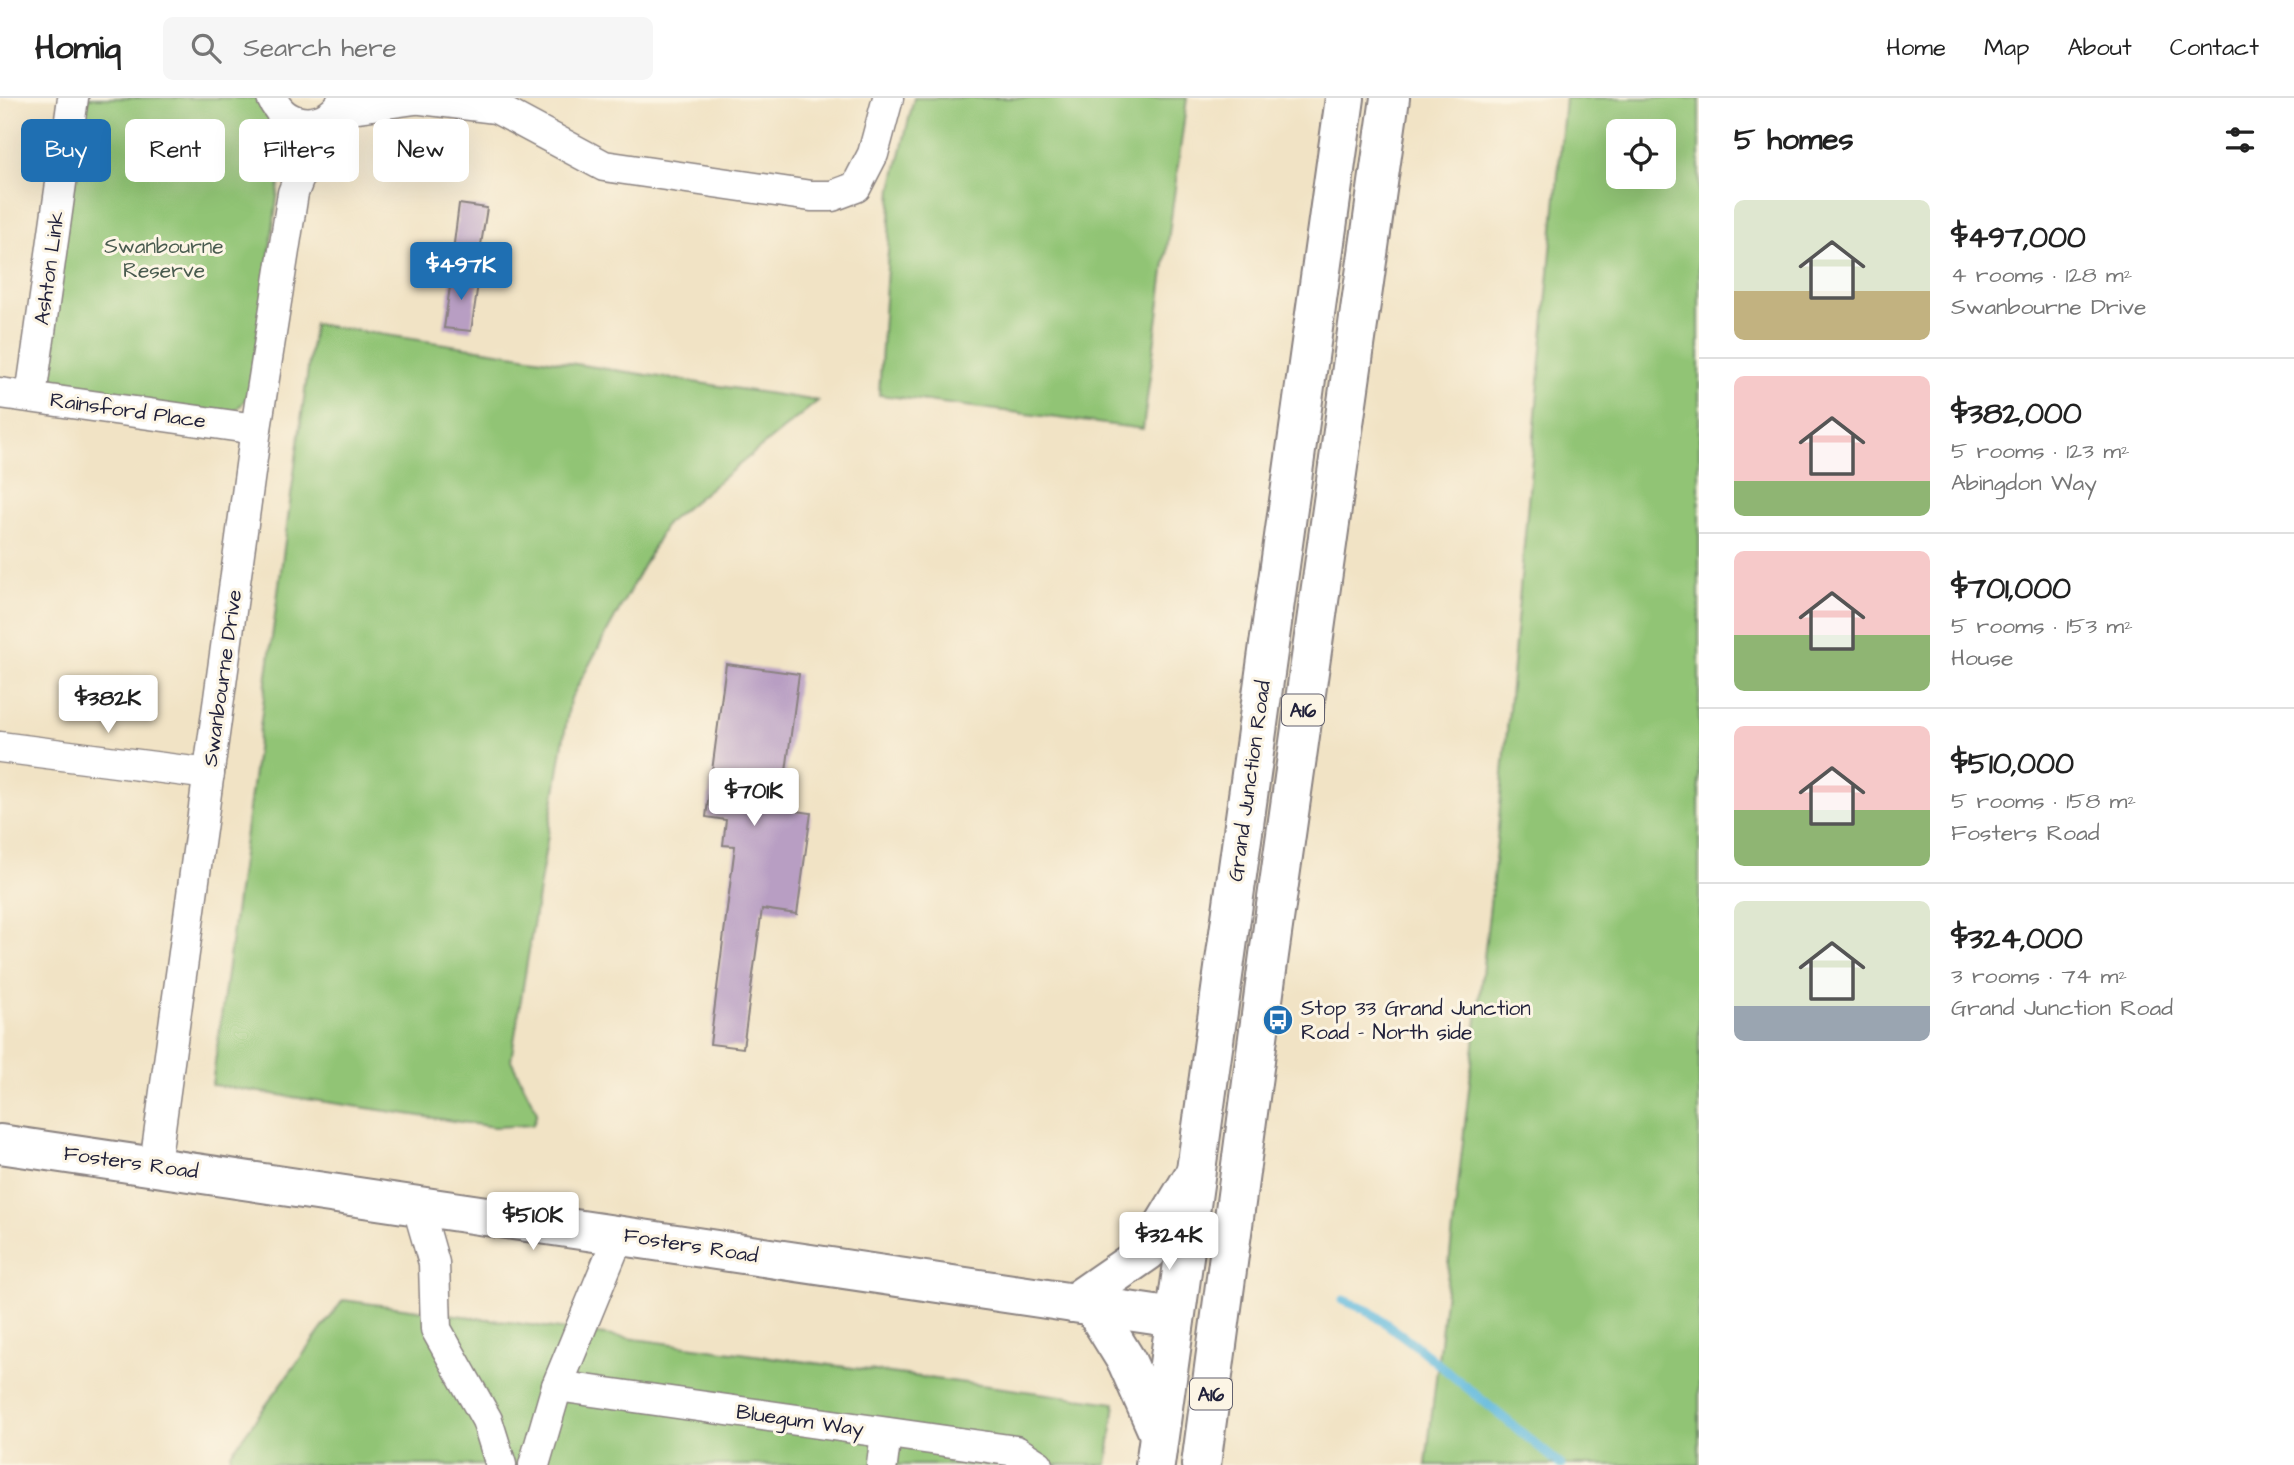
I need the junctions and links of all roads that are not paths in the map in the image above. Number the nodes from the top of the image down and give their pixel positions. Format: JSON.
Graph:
{"nodes":[{"id":1,"x":73,"y":98,"type":"edge"},
{"id":2,"x":272,"y":98,"type":"edge"},
{"id":3,"x":414,"y":98,"type":"edge"},
{"id":4,"x":888,"y":98,"type":"edge"},
{"id":5,"x":1345,"y":98,"type":"edge"},
{"id":6,"x":1390,"y":98,"type":"edge"},
{"id":7,"x":323,"y":112,"type":"edge"},
{"id":8,"x":0,"y":393,"type":"edge"},
{"id":9,"x":31,"y":397,"type":"junction"},
{"id":10,"x":256,"y":429,"type":"junction"},
{"id":11,"x":0,"y":747,"type":"edge"},
{"id":12,"x":209,"y":774,"type":"junction"},
{"id":13,"x":0,"y":1144,"type":"edge"},
{"id":14,"x":155,"y":1164,"type":"junction"},
{"id":15,"x":1194,"y":1175,"type":"junction"},
{"id":16,"x":417,"y":1204,"type":"junction"},
{"id":17,"x":619,"y":1235,"type":"junction"},
{"id":18,"x":1083,"y":1305,"type":"junction"},
{"id":19,"x":1175,"y":1318,"type":"junction"},
{"id":20,"x":1220,"y":1323,"type":"junction"},
{"id":21,"x":557,"y":1386,"type":"junction"},
{"id":22,"x":886,"y":1433,"type":"junction"},
{"id":23,"x":1157,"y":1449,"type":"edge"},
{"id":24,"x":500,"y":1465,"type":"edge"},
{"id":25,"x":534,"y":1465,"type":"edge"},
{"id":26,"x":882,"y":1465,"type":"edge"},
{"id":27,"x":1038,"y":1465,"type":"edge"},
{"id":28,"x":1201,"y":1465,"type":"edge"}],
"edges":[{"from":1,"to":9,"type":"street","name":"Ashton Link"},
{"from":2,"to":7,"type":"street"},
{"from":3,"to":4,"type":"street"},
{"from":3,"to":7,"type":"street"},
{"from":5,"to":15,"type":"main road","name":"Grand Junction Road","number":"A16"},
{"from":6,"to":20,"type":"main road","name":"Grand Junction Road","number":"A16"},
{"from":7,"to":10,"type":"street","name":"Swanbourne Drive"},
{"from":8,"to":9,"type":"street","name":"Rainsford Place"},
{"from":9,"to":10,"type":"street","name":"Rainsford Place"},
{"from":10,"to":12,"type":"street","name":"Swanbourne Drive"},
{"from":11,"to":12,"type":"street"},
{"from":12,"to":14,"type":"street","name":"Swanbourne Drive"},
{"from":13,"to":14,"type":"main road","name":"Fosters Road"},
{"from":14,"to":16,"type":"main road","name":"Fosters Road"},
{"from":15,"to":18,"type":"main road"},
{"from":15,"to":19,"type":"main road","name":"Grand Junction Road","number":"A16"},
{"from":16,"to":17,"type":"main road","name":"Fosters Road"},
{"from":16,"to":24,"type":"street"},
{"from":17,"to":18,"type":"main road","name":"Fosters Road"},
{"from":17,"to":21,"type":"street"},
{"from":18,"to":19,"type":"main road","name":"Fosters Road"},
{"from":18,"to":23,"type":"main road"},
{"from":19,"to":20,"type":"main road","name":"Fosters Road"},
{"from":19,"to":23,"type":"main road","name":"Grand Junction Road","number":"A16"},
{"from":20,"to":28,"type":"main road","name":"Grand Junction Road","number":"A16"},
{"from":21,"to":22,"type":"street","name":"Bluegum Way"},
{"from":21,"to":25,"type":"street"},
{"from":22,"to":26,"type":"street"},
{"from":22,"to":27,"type":"street","name":"Bluegum Way"}]}
